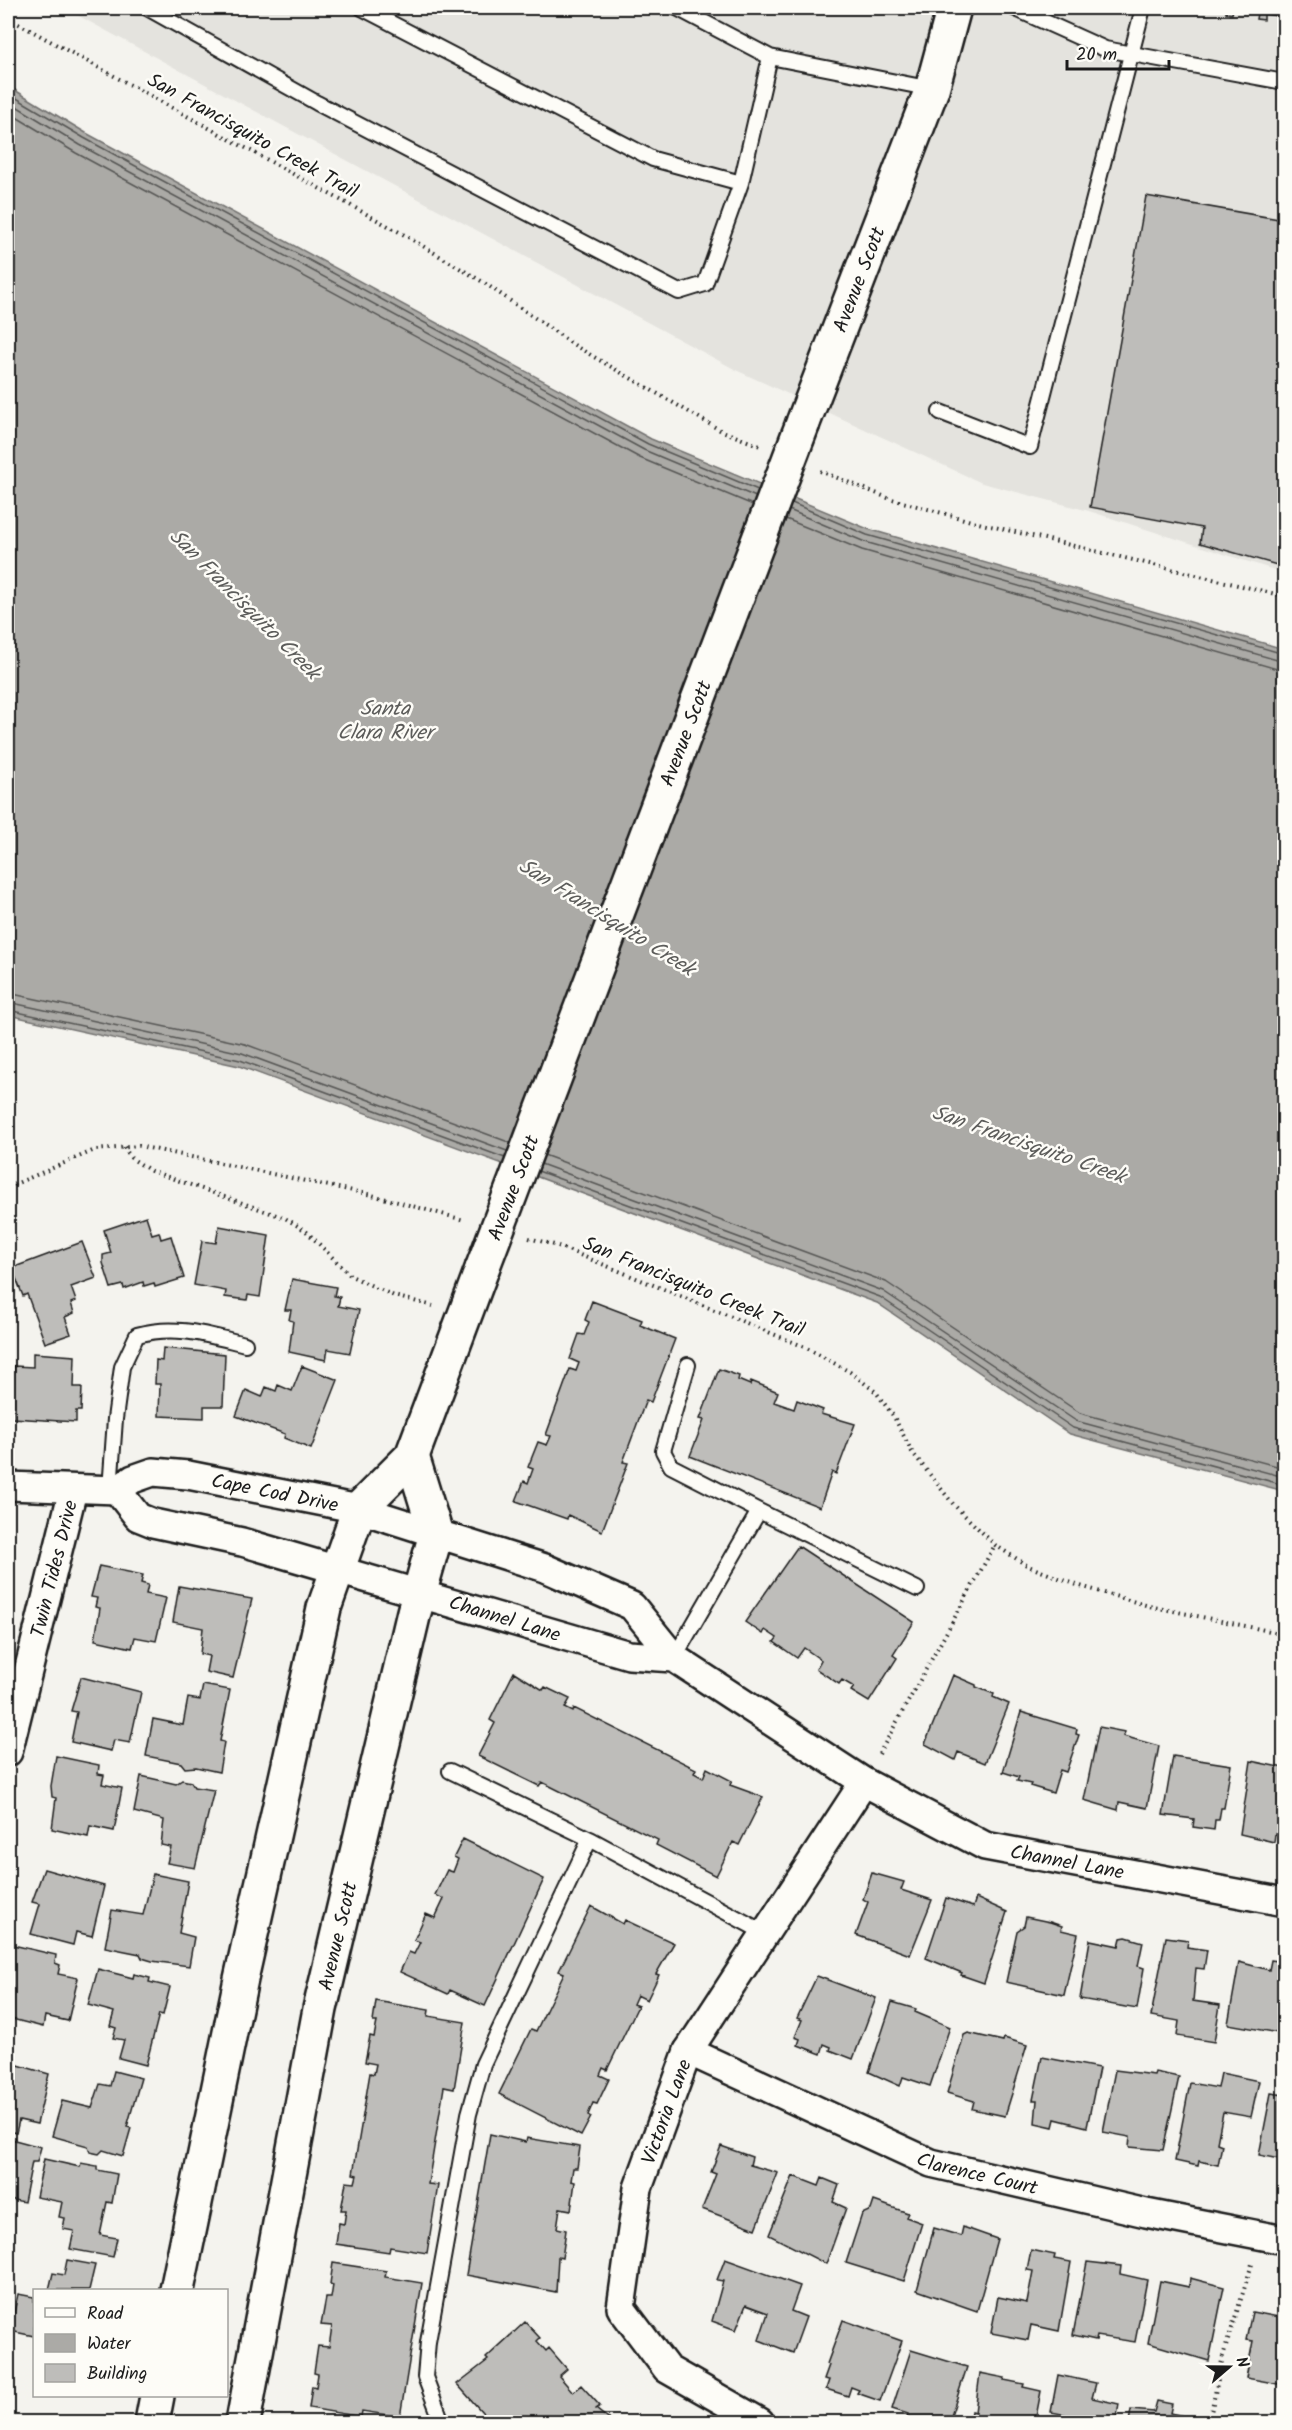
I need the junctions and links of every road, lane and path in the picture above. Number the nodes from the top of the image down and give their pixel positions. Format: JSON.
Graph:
{"nodes":[{"id":1,"x":147,"y":8,"type":"edge"},
{"id":2,"x":362,"y":8,"type":"edge"},
{"id":3,"x":677,"y":8,"type":"edge"},
{"id":4,"x":954,"y":8,"type":"edge"},
{"id":5,"x":1014,"y":8,"type":"edge"},
{"id":6,"x":1143,"y":8,"type":"edge"},
{"id":7,"x":8,"y":18,"type":"edge"},
{"id":8,"x":1131,"y":54,"type":"junction"},
{"id":9,"x":770,"y":57,"type":"junction"},
{"id":10,"x":1284,"y":82,"type":"edge"},
{"id":11,"x":932,"y":89,"type":"junction"},
{"id":12,"x":741,"y":183,"type":"junction"},
{"id":13,"x":483,"y":282,"type":"dead end"},
{"id":14,"x":940,"y":412,"type":"dead end"},
{"id":15,"x":1197,"y":574,"type":"dead end"},
{"id":16,"x":1284,"y":596,"type":"edge"},
{"id":17,"x":124,"y":1146,"type":"junction"},
{"id":18,"x":8,"y":1187,"type":"edge"},
{"id":19,"x":470,"y":1222,"type":"dead end"},
{"id":20,"x":525,"y":1237,"type":"dead end"},
{"id":21,"x":464,"y":1314,"type":"junction"},
{"id":22,"x":245,"y":1344,"type":"dead end"},
{"id":23,"x":688,"y":1365,"type":"dead end"},
{"id":24,"x":412,"y":1456,"type":"junction"},
{"id":25,"x":8,"y":1486,"type":"edge"},
{"id":26,"x":73,"y":1490,"type":"junction"},
{"id":27,"x":114,"y":1490,"type":"junction"},
{"id":28,"x":359,"y":1509,"type":"junction"},
{"id":29,"x":759,"y":1511,"type":"junction"},
{"id":30,"x":436,"y":1534,"type":"junction"},
{"id":31,"x":995,"y":1545,"type":"junction"},
{"id":32,"x":337,"y":1570,"type":"junction"},
{"id":33,"x":917,"y":1589,"type":"dead end"},
{"id":34,"x":421,"y":1593,"type":"junction"},
{"id":35,"x":1284,"y":1634,"type":"edge"},
{"id":36,"x":674,"y":1658,"type":"junction"},
{"id":37,"x":8,"y":1752,"type":"edge"},
{"id":38,"x":450,"y":1771,"type":"dead end"},
{"id":39,"x":864,"y":1782,"type":"junction"},
{"id":40,"x":590,"y":1839,"type":"junction"},
{"id":41,"x":1284,"y":1902,"type":"edge"},
{"id":42,"x":763,"y":1932,"type":"junction"},
{"id":43,"x":688,"y":2051,"type":"junction"},
{"id":44,"x":1275,"y":2238,"type":"edge"},
{"id":45,"x":177,"y":2289,"type":"edge"},
{"id":46,"x":157,"y":2397,"type":"edge"},
{"id":47,"x":152,"y":2422,"type":"edge"},
{"id":48,"x":243,"y":2422,"type":"edge"},
{"id":49,"x":442,"y":2422,"type":"edge"},
{"id":50,"x":760,"y":2422,"type":"edge"},
{"id":51,"x":1209,"y":2422,"type":"edge"}],
"edges":[{"from":1,"to":12,"type":"lane"},
{"from":2,"to":12,"type":"lane"},
{"from":3,"to":9,"type":"lane"},
{"from":4,"to":11,"type":"main road","name":"Avenue Scott"},
{"from":5,"to":8,"type":"lane"},
{"from":6,"to":8,"type":"lane"},
{"from":7,"to":13,"type":"path","name":"San Francisquito Creek Trail"},
{"from":8,"to":10,"type":"lane"},
{"from":8,"to":14,"type":"lane"},
{"from":9,"to":11,"type":"lane"},
{"from":9,"to":12,"type":"lane"},
{"from":11,"to":21,"type":"main road","name":"Avenue Scott","bridge":true},
{"from":15,"to":16,"type":"path"},
{"from":17,"to":18,"type":"path"},
{"from":17,"to":19,"type":"path"},
{"from":17,"to":21,"type":"path"},
{"from":20,"to":31,"type":"path","name":"San Francisquito Creek Trail"},
{"from":21,"to":24,"type":"main road","name":"Avenue Scott"},
{"from":22,"to":27,"type":"lane"},
{"from":23,"to":29,"type":"lane"},
{"from":24,"to":28,"type":"main road","name":"Avenue Scott"},
{"from":24,"to":30,"type":"main road"},
{"from":25,"to":26,"type":"street","name":"Cape Cod Drive"},
{"from":26,"to":27,"type":"street","name":"Cape Cod Drive"},
{"from":26,"to":37,"type":"street","name":"Twin Tides Drive"},
{"from":27,"to":28,"type":"street","name":"Cape Cod Drive"},
{"from":27,"to":32,"type":"street"},
{"from":28,"to":30,"type":"street","name":"Cape Cod Drive"},
{"from":28,"to":32,"type":"main road","name":"Avenue Scott"},
{"from":29,"to":33,"type":"lane"},
{"from":29,"to":36,"type":"lane"},
{"from":30,"to":34,"type":"main road","name":"Avenue Scott"},
{"from":30,"to":36,"type":"street","name":"Cape Cod Drive"},
{"from":31,"to":35,"type":"path","name":"San Francisquito Creek Trail"},
{"from":31,"to":39,"type":"path"},
{"from":32,"to":34,"type":"street","name":"Channel Lane"},
{"from":32,"to":45,"type":"main road","name":"Avenue Scott"},
{"from":34,"to":36,"type":"street","name":"Channel Lane"},
{"from":34,"to":48,"type":"main road","name":"Avenue Scott"},
{"from":36,"to":39,"type":"street","name":"Channel Lane"},
{"from":38,"to":40,"type":"lane"},
{"from":39,"to":41,"type":"street","name":"Channel Lane"},
{"from":39,"to":42,"type":"street","name":"Victoria Lane"},
{"from":40,"to":42,"type":"lane"},
{"from":40,"to":49,"type":"lane"},
{"from":42,"to":43,"type":"street","name":"Victoria Lane"},
{"from":43,"to":44,"type":"street","name":"Clarence Court"},
{"from":43,"to":50,"type":"street","name":"Victoria Lane"},
{"from":44,"to":51,"type":"path"},
{"from":46,"to":47,"type":"main road"}]}
